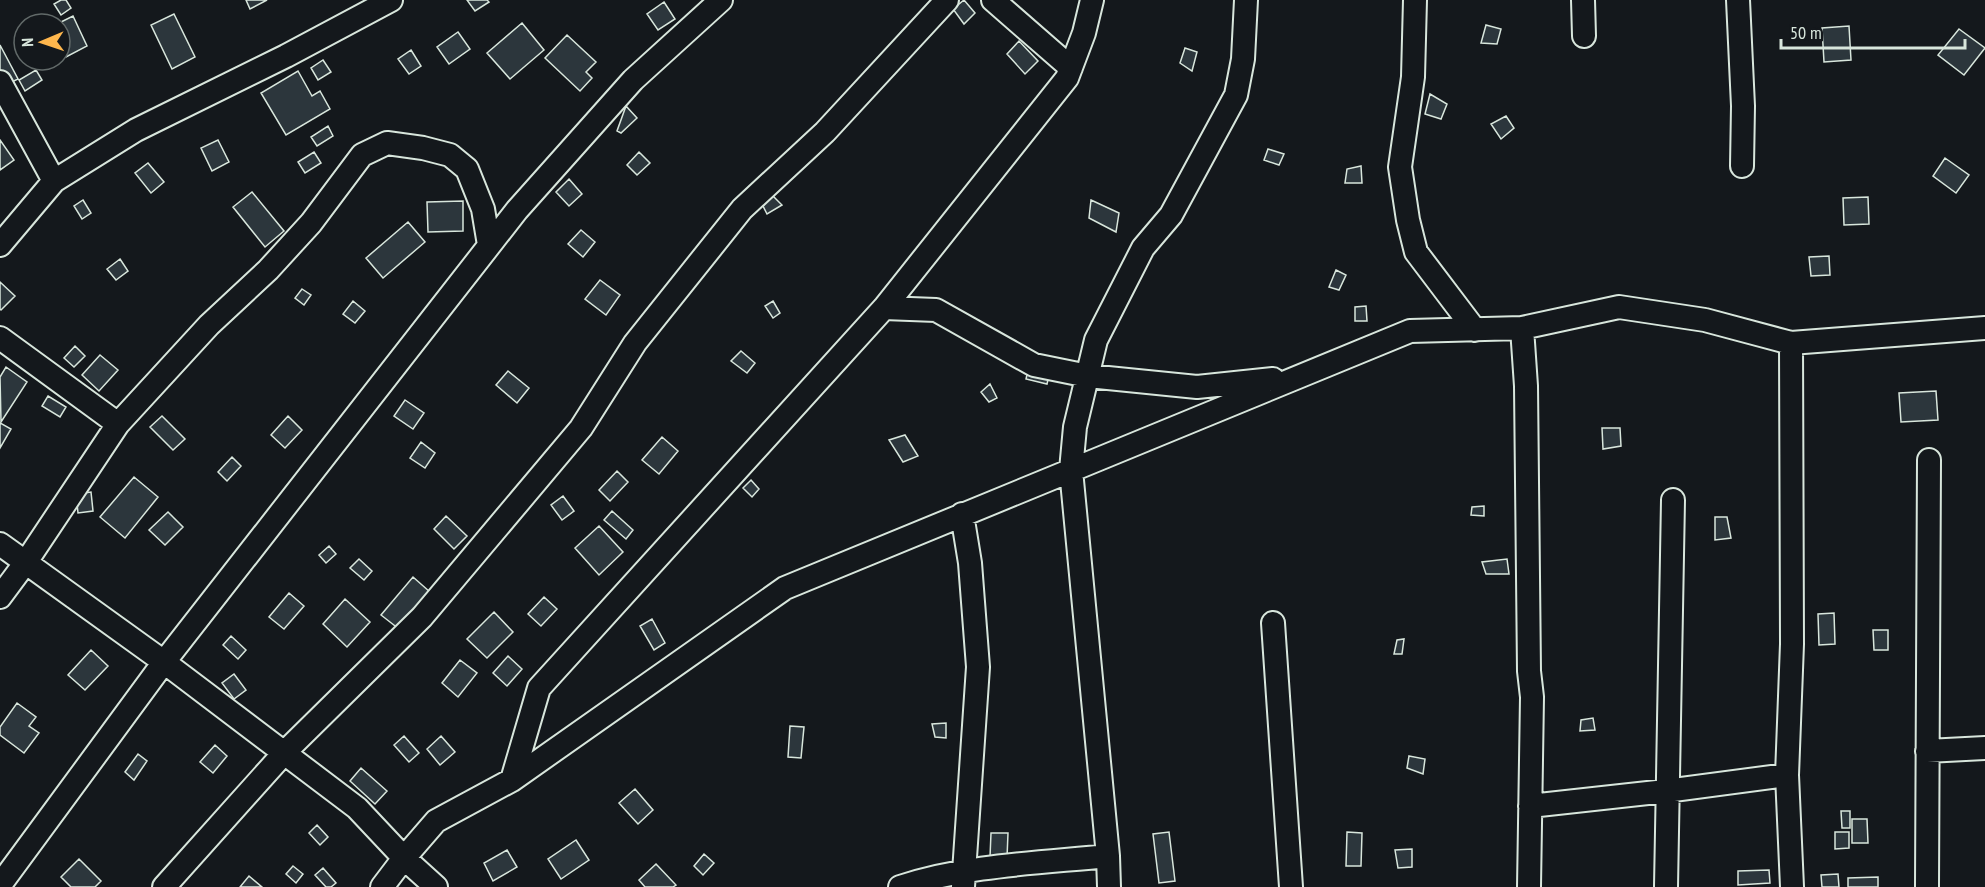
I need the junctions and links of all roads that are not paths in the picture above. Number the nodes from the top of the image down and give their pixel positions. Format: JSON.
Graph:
{"nodes":[{"id":1,"x":391,"y":0,"type":"edge"},
{"id":2,"x":721,"y":0,"type":"edge"},
{"id":3,"x":947,"y":0,"type":"edge"},
{"id":4,"x":993,"y":0,"type":"edge"},
{"id":5,"x":1092,"y":0,"type":"edge"},
{"id":6,"x":1246,"y":0,"type":"edge"},
{"id":7,"x":1415,"y":0,"type":"edge"},
{"id":8,"x":1583,"y":0,"type":"edge"},
{"id":9,"x":1738,"y":0,"type":"edge"},
{"id":10,"x":1584,"y":36,"type":"dead end"},
{"id":11,"x":1071,"y":68,"type":"junction"},
{"id":12,"x":0,"y":82,"type":"edge"},
{"id":13,"x":1742,"y":166,"type":"dead end"},
{"id":14,"x":54,"y":181,"type":"junction"},
{"id":15,"x":0,"y":245,"type":"edge"},
{"id":16,"x":489,"y":246,"type":"junction"},
{"id":17,"x":884,"y":308,"type":"junction"},
{"id":18,"x":1522,"y":328,"type":"junction"},
{"id":19,"x":1985,"y":328,"type":"edge"},
{"id":20,"x":1475,"y":330,"type":"junction"},
{"id":21,"x":0,"y":338,"type":"edge"},
{"id":22,"x":1791,"y":343,"type":"junction"},
{"id":23,"x":1088,"y":376,"type":"junction"},
{"id":24,"x":1298,"y":377,"type":"junction"},
{"id":25,"x":118,"y":424,"type":"junction"},
{"id":26,"x":1929,"y":460,"type":"dead end"},
{"id":27,"x":1071,"y":470,"type":"junction"},
{"id":28,"x":1673,"y":500,"type":"dead end"},
{"id":29,"x":962,"y":514,"type":"junction"},
{"id":30,"x":0,"y":544,"type":"edge"},
{"id":31,"x":26,"y":562,"type":"junction"},
{"id":32,"x":0,"y":597,"type":"edge"},
{"id":33,"x":1273,"y":623,"type":"dead end"},
{"id":34,"x":164,"y":662,"type":"junction"},
{"id":35,"x":1985,"y":748,"type":"edge"},
{"id":36,"x":1927,"y":751,"type":"junction"},
{"id":37,"x":285,"y":752,"type":"junction"},
{"id":38,"x":1787,"y":775,"type":"junction"},
{"id":39,"x":512,"y":780,"type":"junction"},
{"id":40,"x":1666,"y":791,"type":"junction"},
{"id":41,"x":1530,"y":806,"type":"junction"},
{"id":42,"x":1108,"y":856,"type":"junction"},
{"id":43,"x":404,"y":858,"type":"junction"},
{"id":44,"x":963,"y":879,"type":"edge"},
{"id":45,"x":0,"y":885,"type":"edge"},
{"id":46,"x":164,"y":887,"type":"edge"},
{"id":47,"x":382,"y":887,"type":"edge"},
{"id":48,"x":436,"y":887,"type":"edge"},
{"id":49,"x":900,"y":887,"type":"edge"},
{"id":50,"x":1109,"y":887,"type":"edge"},
{"id":51,"x":1291,"y":887,"type":"edge"},
{"id":52,"x":1529,"y":887,"type":"edge"},
{"id":53,"x":1666,"y":887,"type":"edge"},
{"id":54,"x":1792,"y":887,"type":"edge"},
{"id":55,"x":1927,"y":887,"type":"edge"}],
"edges":[{"from":1,"to":14,"type":"street"},
{"from":2,"to":16,"type":"street"},
{"from":3,"to":37,"type":"street"},
{"from":4,"to":11,"type":"street"},
{"from":5,"to":11,"type":"street"},
{"from":6,"to":23,"type":"street"},
{"from":7,"to":20,"type":"street"},
{"from":8,"to":10,"type":"street"},
{"from":9,"to":13,"type":"street"},
{"from":11,"to":17,"type":"street"},
{"from":12,"to":14,"type":"street"},
{"from":14,"to":15,"type":"street"},
{"from":16,"to":25,"type":"street"},
{"from":16,"to":34,"type":"street"},
{"from":17,"to":23,"type":"street"},
{"from":17,"to":39,"type":"street"},
{"from":18,"to":20,"type":"street"},
{"from":18,"to":22,"type":"street"},
{"from":18,"to":41,"type":"street"},
{"from":19,"to":22,"type":"street"},
{"from":20,"to":24,"type":"street"},
{"from":21,"to":25,"type":"street"},
{"from":22,"to":38,"type":"street"},
{"from":23,"to":24,"type":"street"},
{"from":23,"to":27,"type":"street"},
{"from":24,"to":27,"type":"street"},
{"from":25,"to":31,"type":"street"},
{"from":26,"to":36,"type":"street"},
{"from":27,"to":29,"type":"street"},
{"from":27,"to":42,"type":"street"},
{"from":28,"to":40,"type":"street"},
{"from":29,"to":39,"type":"street"},
{"from":29,"to":44,"type":"street"},
{"from":30,"to":31,"type":"street"},
{"from":31,"to":32,"type":"street"},
{"from":31,"to":34,"type":"street"},
{"from":33,"to":51,"type":"street"},
{"from":34,"to":37,"type":"street"},
{"from":34,"to":45,"type":"street"},
{"from":35,"to":36,"type":"street"},
{"from":36,"to":55,"type":"street"},
{"from":37,"to":43,"type":"street"},
{"from":37,"to":46,"type":"street"},
{"from":38,"to":40,"type":"street"},
{"from":38,"to":54,"type":"street"},
{"from":39,"to":43,"type":"street"},
{"from":40,"to":41,"type":"street"},
{"from":40,"to":53,"type":"street"},
{"from":41,"to":52,"type":"street"},
{"from":42,"to":44,"type":"street"},
{"from":42,"to":50,"type":"street"},
{"from":43,"to":47,"type":"street"},
{"from":43,"to":48,"type":"street"},
{"from":44,"to":49,"type":"street"}]}
